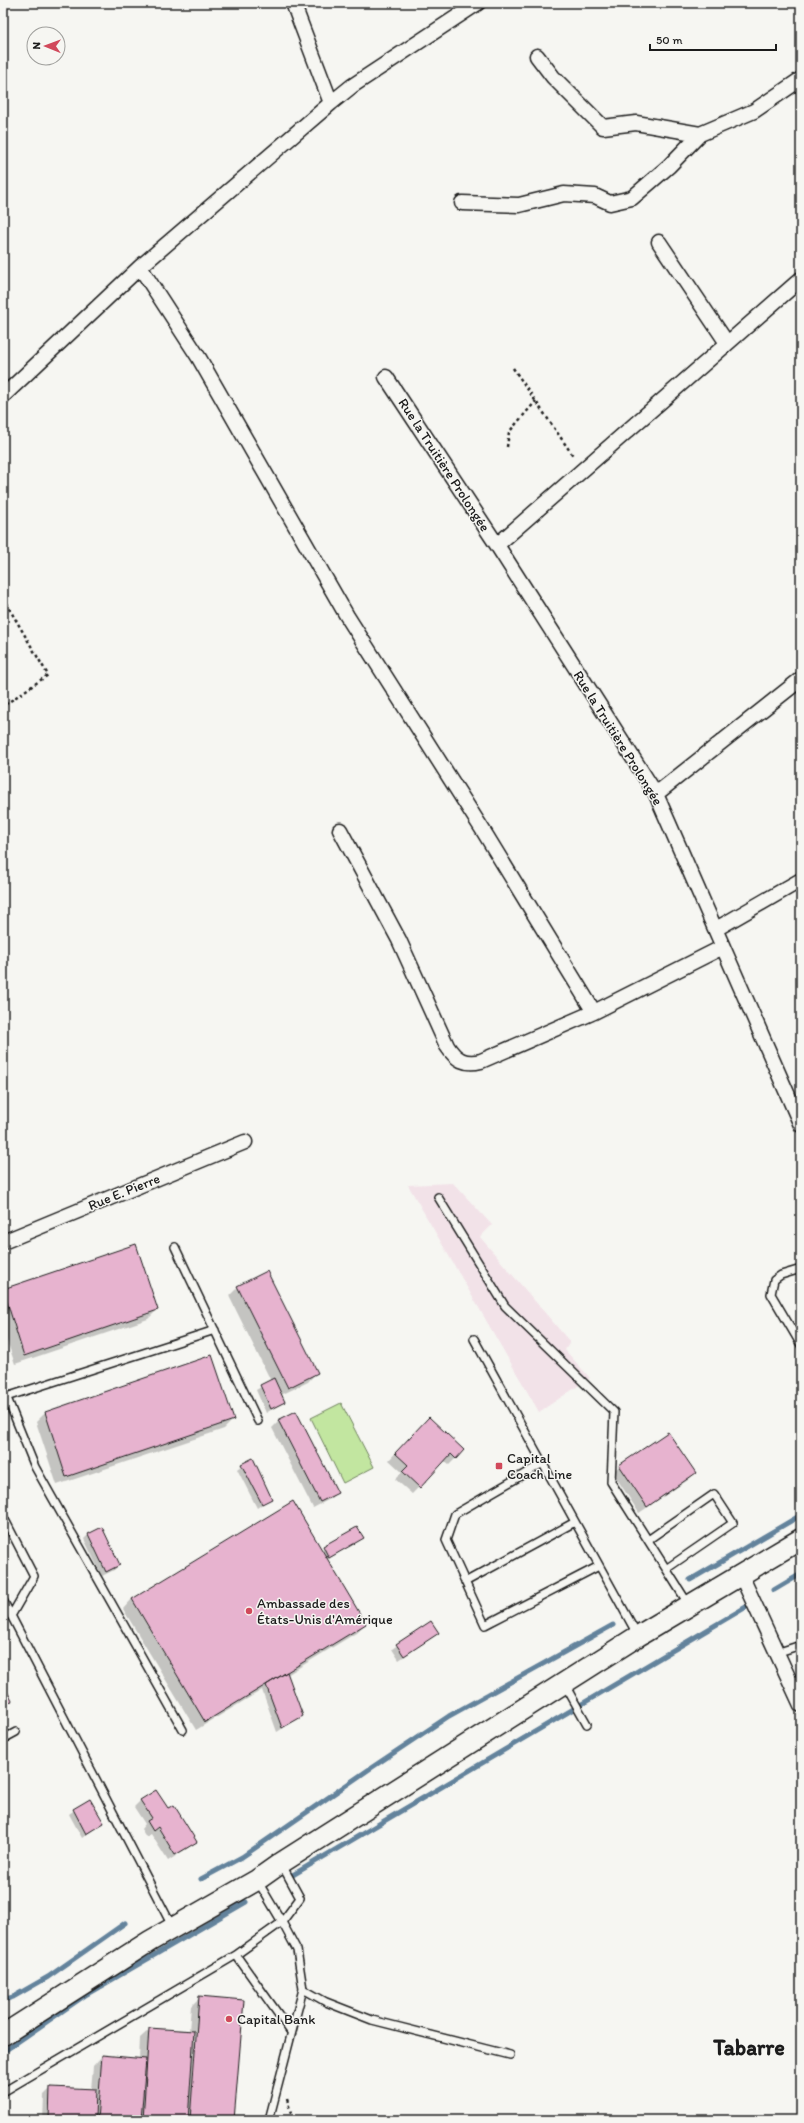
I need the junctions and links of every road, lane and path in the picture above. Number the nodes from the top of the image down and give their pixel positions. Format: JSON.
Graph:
{"nodes":[{"id":1,"x":293,"y":3,"type":"edge"},
{"id":2,"x":478,"y":3,"type":"edge"},
{"id":3,"x":536,"y":56,"type":"dead end"},
{"id":4,"x":801,"y":79,"type":"edge"},
{"id":5,"x":331,"y":103,"type":"junction"},
{"id":6,"x":700,"y":134,"type":"junction"},
{"id":7,"x":462,"y":203,"type":"dead end"},
{"id":8,"x":659,"y":242,"type":"dead end"},
{"id":9,"x":140,"y":267,"type":"junction"},
{"id":10,"x":801,"y":278,"type":"edge"},
{"id":11,"x":727,"y":343,"type":"junction"},
{"id":12,"x":513,"y":368,"type":"dead end"},
{"id":13,"x":386,"y":377,"type":"dead end"},
{"id":14,"x":3,"y":396,"type":"edge"},
{"id":15,"x":536,"y":401,"type":"junction"},
{"id":16,"x":507,"y":448,"type":"dead end"},
{"id":17,"x":582,"y":469,"type":"junction"},
{"id":18,"x":497,"y":545,"type":"junction"},
{"id":19,"x":3,"y":598,"type":"edge"},
{"id":20,"x":801,"y":679,"type":"edge"},
{"id":21,"x":3,"y":706,"type":"edge"},
{"id":22,"x":656,"y":794,"type":"junction"},
{"id":23,"x":340,"y":830,"type":"dead end"},
{"id":24,"x":801,"y":880,"type":"edge"},
{"id":25,"x":716,"y":929,"type":"junction"},
{"id":26,"x":723,"y":947,"type":"junction"},
{"id":27,"x":594,"y":1012,"type":"junction"},
{"id":28,"x":801,"y":1125,"type":"edge"},
{"id":29,"x":246,"y":1142,"type":"dead end"},
{"id":30,"x":438,"y":1197,"type":"dead end"},
{"id":31,"x":3,"y":1242,"type":"edge"},
{"id":32,"x":175,"y":1247,"type":"dead end"},
{"id":33,"x":801,"y":1269,"type":"edge"},
{"id":34,"x":215,"y":1330,"type":"junction"},
{"id":35,"x":474,"y":1339,"type":"dead end"},
{"id":36,"x":801,"y":1345,"type":"edge"},
{"id":37,"x":3,"y":1388,"type":"edge"},
{"id":38,"x":4,"y":1398,"type":"edge"},
{"id":39,"x":258,"y":1421,"type":"dead end"},
{"id":40,"x":543,"y":1463,"type":"junction"},
{"id":41,"x":3,"y":1516,"type":"edge"},
{"id":42,"x":575,"y":1522,"type":"junction"},
{"id":43,"x":801,"y":1539,"type":"edge"},
{"id":44,"x":648,"y":1540,"type":"junction"},
{"id":45,"x":599,"y":1566,"type":"junction"},
{"id":46,"x":666,"y":1569,"type":"junction"},
{"id":47,"x":741,"y":1575,"type":"junction"},
{"id":48,"x":465,"y":1582,"type":"junction"},
{"id":49,"x":3,"y":1600,"type":"edge"},
{"id":50,"x":690,"y":1606,"type":"junction"},
{"id":51,"x":11,"y":1616,"type":"junction"},
{"id":52,"x":638,"y":1636,"type":"junction"},
{"id":53,"x":801,"y":1645,"type":"edge"},
{"id":54,"x":776,"y":1653,"type":"junction"},
{"id":55,"x":564,"y":1683,"type":"junction"},
{"id":56,"x":801,"y":1704,"type":"edge"},
{"id":57,"x":587,"y":1724,"type":"dead end"},
{"id":58,"x":183,"y":1730,"type":"dead end"},
{"id":59,"x":16,"y":1732,"type":"dead end"},
{"id":60,"x":3,"y":1739,"type":"edge"},
{"id":61,"x":280,"y":1863,"type":"junction"},
{"id":62,"x":257,"y":1880,"type":"junction"},
{"id":63,"x":282,"y":1922,"type":"junction"},
{"id":64,"x":173,"y":1928,"type":"junction"},
{"id":65,"x":236,"y":1955,"type":"junction"},
{"id":66,"x":303,"y":1989,"type":"junction"},
{"id":67,"x":291,"y":2032,"type":"junction"},
{"id":68,"x":3,"y":2035,"type":"edge"},
{"id":69,"x":510,"y":2055,"type":"dead end"},
{"id":70,"x":3,"y":2092,"type":"edge"},
{"id":71,"x":269,"y":2120,"type":"edge"}],
"edges":[{"from":1,"to":5,"type":"street"},
{"from":2,"to":5,"type":"street"},
{"from":3,"to":6,"type":"street"},
{"from":4,"to":6,"type":"street"},
{"from":5,"to":9,"type":"street"},
{"from":6,"to":7,"type":"street"},
{"from":8,"to":11,"type":"street"},
{"from":9,"to":14,"type":"street"},
{"from":9,"to":27,"type":"street"},
{"from":10,"to":11,"type":"street"},
{"from":11,"to":17,"type":"street"},
{"from":12,"to":15,"type":"path"},
{"from":13,"to":18,"type":"street","name":"Rue la Truitière Prolongée"},
{"from":15,"to":16,"type":"path"},
{"from":15,"to":17,"type":"path"},
{"from":17,"to":18,"type":"street"},
{"from":18,"to":22,"type":"street","name":"Rue la Truitière Prolongée"},
{"from":19,"to":21,"type":"path"},
{"from":20,"to":22,"type":"street"},
{"from":22,"to":25,"type":"street","name":"Rue la Truitière Prolongée"},
{"from":23,"to":27,"type":"street"},
{"from":24,"to":25,"type":"street"},
{"from":25,"to":26,"type":"street","name":"Rue la Truitière Prolongée"},
{"from":26,"to":27,"type":"street"},
{"from":26,"to":28,"type":"street","name":"Rue la Truitière Prolongée"},
{"from":29,"to":31,"type":"street","name":"Rue E. Pierre"},
{"from":30,"to":44,"type":"lane"},
{"from":32,"to":34,"type":"lane"},
{"from":33,"to":36,"type":"lane"},
{"from":34,"to":38,"type":"lane"},
{"from":34,"to":39,"type":"lane"},
{"from":35,"to":40,"type":"lane"},
{"from":37,"to":38,"type":"lane"},
{"from":38,"to":58,"type":"lane"},
{"from":40,"to":42,"type":"lane"},
{"from":40,"to":48,"type":"lane"},
{"from":41,"to":51,"type":"lane"},
{"from":42,"to":45,"type":"lane"},
{"from":42,"to":48,"type":"lane"},
{"from":43,"to":47,"type":"main road"},
{"from":44,"to":46,"type":"lane"},
{"from":44,"to":46,"type":"lane"},
{"from":45,"to":48,"type":"lane"},
{"from":45,"to":52,"type":"lane"},
{"from":46,"to":50,"type":"lane"},
{"from":47,"to":50,"type":"main road"},
{"from":47,"to":54,"type":"street"},
{"from":49,"to":51,"type":"lane"},
{"from":50,"to":52,"type":"main road"},
{"from":51,"to":64,"type":"lane"},
{"from":52,"to":55,"type":"main road"},
{"from":53,"to":54,"type":"lane"},
{"from":54,"to":56,"type":"street"},
{"from":55,"to":57,"type":"lane"},
{"from":55,"to":61,"type":"main road"},
{"from":59,"to":60,"type":"lane"},
{"from":61,"to":62,"type":"main road"},
{"from":61,"to":63,"type":"lane"},
{"from":62,"to":63,"type":"lane"},
{"from":62,"to":64,"type":"main road"},
{"from":63,"to":65,"type":"lane"},
{"from":63,"to":66,"type":"lane"},
{"from":64,"to":68,"type":"main road"},
{"from":65,"to":67,"type":"lane"},
{"from":65,"to":70,"type":"lane"},
{"from":66,"to":67,"type":"lane"},
{"from":66,"to":69,"type":"lane"},
{"from":67,"to":71,"type":"lane"}]}
